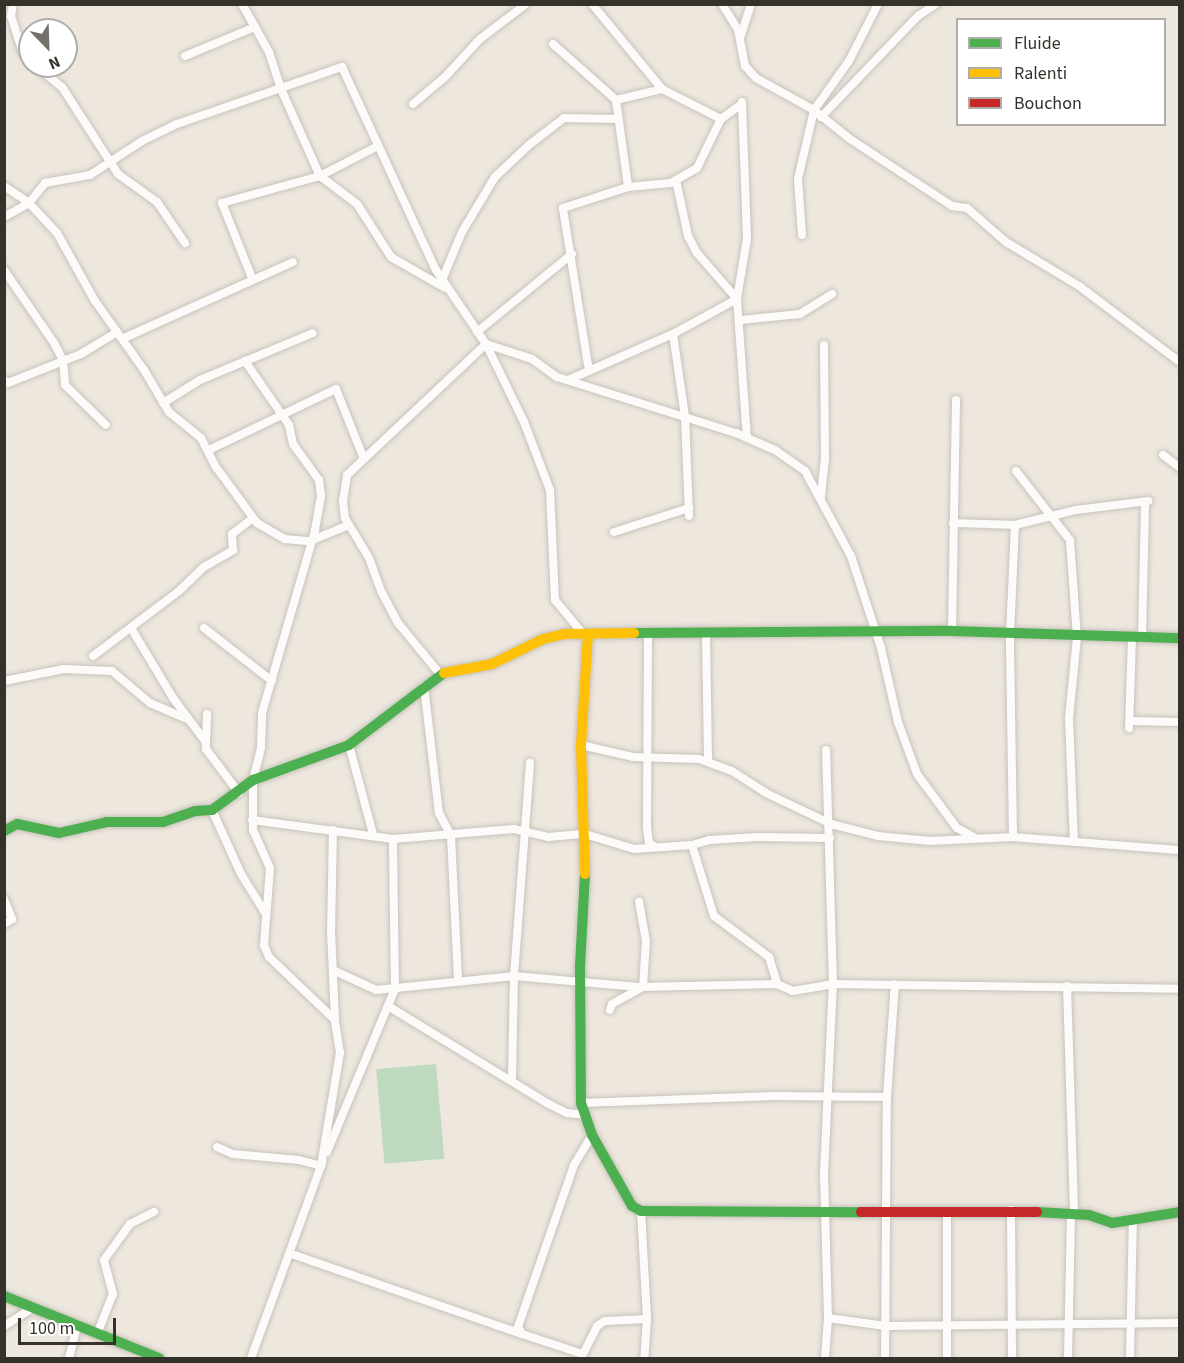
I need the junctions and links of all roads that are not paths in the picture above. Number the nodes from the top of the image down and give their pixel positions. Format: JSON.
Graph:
{"nodes":[{"id":1,"x":13,"y":4,"type":"edge"},
{"id":2,"x":242,"y":4,"type":"edge"},
{"id":3,"x":526,"y":4,"type":"edge"},
{"id":4,"x":592,"y":4,"type":"edge"},
{"id":5,"x":722,"y":4,"type":"edge"},
{"id":6,"x":751,"y":4,"type":"edge"},
{"id":7,"x":878,"y":4,"type":"edge"},
{"id":8,"x":936,"y":4,"type":"edge"},
{"id":9,"x":255,"y":27,"type":"junction"},
{"id":10,"x":18,"y":38,"type":"edge"},
{"id":11,"x":740,"y":38,"type":"junction"},
{"id":12,"x":553,"y":44,"type":"dead end"},
{"id":13,"x":185,"y":56,"type":"dead end"},
{"id":14,"x":51,"y":78,"type":"edge"},
{"id":15,"x":281,"y":89,"type":"junction"},
{"id":16,"x":662,"y":89,"type":"junction"},
{"id":17,"x":616,"y":100,"type":"junction"},
{"id":18,"x":413,"y":104,"type":"dead end"},
{"id":19,"x":814,"y":110,"type":"junction"},
{"id":20,"x":821,"y":117,"type":"junction"},
{"id":21,"x":618,"y":119,"type":"junction"},
{"id":22,"x":721,"y":119,"type":"junction"},
{"id":23,"x":376,"y":147,"type":"junction"},
{"id":24,"x":109,"y":162,"type":"junction"},
{"id":25,"x":320,"y":176,"type":"junction"},
{"id":26,"x":676,"y":180,"type":"junction"},
{"id":27,"x":4,"y":186,"type":"edge"},
{"id":28,"x":628,"y":188,"type":"junction"},
{"id":29,"x":29,"y":203,"type":"junction"},
{"id":30,"x":4,"y":217,"type":"edge"},
{"id":31,"x":802,"y":235,"type":"dead end"},
{"id":32,"x":185,"y":243,"type":"dead end"},
{"id":33,"x":572,"y":255,"type":"junction"},
{"id":34,"x":293,"y":262,"type":"dead end"},
{"id":35,"x":4,"y":270,"type":"edge"},
{"id":36,"x":252,"y":278,"type":"junction"},
{"id":37,"x":442,"y":280,"type":"junction"},
{"id":38,"x":448,"y":291,"type":"junction"},
{"id":39,"x":832,"y":294,"type":"dead end"},
{"id":40,"x":737,"y":298,"type":"junction"},
{"id":41,"x":741,"y":320,"type":"junction"},
{"id":42,"x":117,"y":332,"type":"junction"},
{"id":43,"x":477,"y":332,"type":"junction"},
{"id":44,"x":313,"y":333,"type":"dead end"},
{"id":45,"x":673,"y":334,"type":"junction"},
{"id":46,"x":124,"y":338,"type":"junction"},
{"id":47,"x":486,"y":344,"type":"junction"},
{"id":48,"x":824,"y":345,"type":"dead end"},
{"id":49,"x":63,"y":360,"type":"junction"},
{"id":50,"x":245,"y":361,"type":"junction"},
{"id":51,"x":1179,"y":362,"type":"edge"},
{"id":52,"x":589,"y":370,"type":"junction"},
{"id":53,"x":4,"y":380,"type":"edge"},
{"id":54,"x":568,"y":380,"type":"junction"},
{"id":55,"x":956,"y":400,"type":"dead end"},
{"id":56,"x":163,"y":403,"type":"junction"},
{"id":57,"x":283,"y":416,"type":"junction"},
{"id":58,"x":685,"y":416,"type":"junction"},
{"id":59,"x":106,"y":425,"type":"dead end"},
{"id":60,"x":747,"y":438,"type":"junction"},
{"id":61,"x":209,"y":450,"type":"junction"},
{"id":62,"x":1163,"y":455,"type":"dead end"},
{"id":63,"x":364,"y":459,"type":"junction"},
{"id":64,"x":1179,"y":468,"type":"edge"},
{"id":65,"x":1016,"y":471,"type":"dead end"},
{"id":66,"x":821,"y":496,"type":"junction"},
{"id":67,"x":253,"y":518,"type":"junction"},
{"id":68,"x":1049,"y":518,"type":"junction"},
{"id":69,"x":952,"y":524,"type":"junction"},
{"id":70,"x":349,"y":525,"type":"junction"},
{"id":71,"x":1015,"y":525,"type":"junction"},
{"id":72,"x":614,"y":532,"type":"dead end"},
{"id":73,"x":310,"y":541,"type":"junction"},
{"id":74,"x":130,"y":628,"type":"junction"},
{"id":75,"x":204,"y":628,"type":"dead end"},
{"id":76,"x":952,"y":630,"type":"junction"},
{"id":77,"x":648,"y":632,"type":"junction"},
{"id":78,"x":706,"y":632,"type":"junction"},
{"id":79,"x":875,"y":632,"type":"junction"},
{"id":80,"x":586,"y":635,"type":"junction"},
{"id":81,"x":1010,"y":635,"type":"junction"},
{"id":82,"x":1077,"y":637,"type":"junction"},
{"id":83,"x":1137,"y":638,"type":"junction"},
{"id":84,"x":1179,"y":638,"type":"edge"},
{"id":85,"x":93,"y":656,"type":"dead end"},
{"id":86,"x":440,"y":674,"type":"junction"},
{"id":87,"x":4,"y":681,"type":"edge"},
{"id":88,"x":272,"y":681,"type":"junction"},
{"id":89,"x":424,"y":686,"type":"junction"},
{"id":90,"x":207,"y":714,"type":"dead end"},
{"id":91,"x":187,"y":719,"type":"junction"},
{"id":92,"x":1179,"y":722,"type":"edge"},
{"id":93,"x":205,"y":741,"type":"junction"},
{"id":94,"x":349,"y":745,"type":"junction"},
{"id":95,"x":581,"y":745,"type":"junction"},
{"id":96,"x":826,"y":750,"type":"dead end"},
{"id":97,"x":649,"y":758,"type":"junction"},
{"id":98,"x":708,"y":762,"type":"junction"},
{"id":99,"x":530,"y":763,"type":"dead end"},
{"id":100,"x":253,"y":780,"type":"junction"},
{"id":101,"x":239,"y":793,"type":"junction"},
{"id":102,"x":212,"y":810,"type":"junction"},
{"id":103,"x":252,"y":820,"type":"junction"},
{"id":104,"x":831,"y":824,"type":"junction"},
{"id":105,"x":333,"y":830,"type":"junction"},
{"id":106,"x":524,"y":830,"type":"junction"},
{"id":107,"x":4,"y":831,"type":"edge"},
{"id":108,"x":373,"y":834,"type":"junction"},
{"id":109,"x":585,"y":834,"type":"junction"},
{"id":110,"x":451,"y":836,"type":"junction"},
{"id":111,"x":974,"y":837,"type":"junction"},
{"id":112,"x":1013,"y":837,"type":"junction"},
{"id":113,"x":831,"y":838,"type":"junction"},
{"id":114,"x":393,"y":839,"type":"junction"},
{"id":115,"x":1074,"y":841,"type":"junction"},
{"id":116,"x":692,"y":845,"type":"junction"},
{"id":117,"x":655,"y":847,"type":"junction"},
{"id":118,"x":1179,"y":850,"type":"edge"},
{"id":119,"x":4,"y":899,"type":"edge"},
{"id":120,"x":639,"y":902,"type":"dead end"},
{"id":121,"x":264,"y":911,"type":"junction"},
{"id":122,"x":4,"y":924,"type":"edge"},
{"id":123,"x":335,"y":971,"type":"junction"},
{"id":124,"x":514,"y":976,"type":"junction"},
{"id":125,"x":458,"y":979,"type":"junction"},
{"id":126,"x":581,"y":980,"type":"junction"},
{"id":127,"x":777,"y":984,"type":"junction"},
{"id":128,"x":833,"y":984,"type":"junction"},
{"id":129,"x":895,"y":984,"type":"junction"},
{"id":130,"x":1066,"y":986,"type":"junction"},
{"id":131,"x":643,"y":987,"type":"junction"},
{"id":132,"x":395,"y":988,"type":"junction"},
{"id":133,"x":1179,"y":989,"type":"edge"},
{"id":134,"x":388,"y":1006,"type":"junction"},
{"id":135,"x":610,"y":1010,"type":"dead end"},
{"id":136,"x":335,"y":1020,"type":"junction"},
{"id":137,"x":512,"y":1080,"type":"junction"},
{"id":138,"x":887,"y":1097,"type":"junction"},
{"id":139,"x":829,"y":1099,"type":"junction"},
{"id":140,"x":580,"y":1103,"type":"junction"},
{"id":141,"x":585,"y":1115,"type":"junction"},
{"id":142,"x":592,"y":1135,"type":"junction"},
{"id":143,"x":217,"y":1147,"type":"dead end"},
{"id":144,"x":321,"y":1166,"type":"junction"},
{"id":145,"x":1011,"y":1210,"type":"junction"},
{"id":146,"x":641,"y":1211,"type":"junction"},
{"id":147,"x":154,"y":1212,"type":"dead end"},
{"id":148,"x":888,"y":1212,"type":"junction"},
{"id":149,"x":948,"y":1212,"type":"junction"},
{"id":150,"x":1179,"y":1212,"type":"edge"},
{"id":151,"x":825,"y":1213,"type":"junction"},
{"id":152,"x":1072,"y":1213,"type":"junction"},
{"id":153,"x":1133,"y":1219,"type":"junction"},
{"id":154,"x":290,"y":1253,"type":"junction"},
{"id":155,"x":4,"y":1296,"type":"edge"},
{"id":156,"x":33,"y":1308,"type":"junction"},
{"id":157,"x":828,"y":1318,"type":"junction"},
{"id":158,"x":647,"y":1319,"type":"junction"},
{"id":159,"x":1130,"y":1321,"type":"junction"},
{"id":160,"x":1069,"y":1322,"type":"junction"},
{"id":161,"x":1011,"y":1323,"type":"junction"},
{"id":162,"x":1179,"y":1323,"type":"edge"},
{"id":163,"x":946,"y":1325,"type":"junction"},
{"id":164,"x":4,"y":1326,"type":"edge"},
{"id":165,"x":77,"y":1326,"type":"junction"},
{"id":166,"x":885,"y":1326,"type":"junction"},
{"id":167,"x":97,"y":1334,"type":"junction"},
{"id":168,"x":522,"y":1334,"type":"junction"},
{"id":169,"x":582,"y":1356,"type":"edge"},
{"id":170,"x":152,"y":1357,"type":"edge"},
{"id":171,"x":69,"y":1359,"type":"edge"},
{"id":172,"x":251,"y":1359,"type":"edge"},
{"id":173,"x":644,"y":1359,"type":"edge"},
{"id":174,"x":825,"y":1359,"type":"edge"},
{"id":175,"x":885,"y":1359,"type":"edge"},
{"id":176,"x":947,"y":1359,"type":"edge"},
{"id":177,"x":1012,"y":1359,"type":"edge"},
{"id":178,"x":1068,"y":1359,"type":"edge"},
{"id":179,"x":1130,"y":1359,"type":"edge"}],
"edges":[{"from":1,"to":10,"type":"street"},
{"from":2,"to":9,"type":"street"},
{"from":3,"to":18,"type":"street"},
{"from":4,"to":16,"type":"street"},
{"from":5,"to":11,"type":"street"},
{"from":6,"to":11,"type":"street"},
{"from":7,"to":19,"type":"street"},
{"from":8,"to":20,"type":"street"},
{"from":9,"to":13,"type":"street"},
{"from":9,"to":15,"type":"street"},
{"from":11,"to":19,"type":"street"},
{"from":12,"to":17,"type":"street"},
{"from":14,"to":24,"type":"street"},
{"from":15,"to":23,"type":"street"},
{"from":15,"to":24,"type":"street"},
{"from":15,"to":25,"type":"street"},
{"from":16,"to":17,"type":"street"},
{"from":16,"to":22,"type":"street"},
{"from":17,"to":21,"type":"street"},
{"from":19,"to":20,"type":"street"},
{"from":19,"to":31,"type":"street"},
{"from":20,"to":51,"type":"street"},
{"from":21,"to":28,"type":"street"},
{"from":21,"to":37,"type":"street"},
{"from":22,"to":26,"type":"street"},
{"from":22,"to":40,"type":"street"},
{"from":23,"to":25,"type":"street"},
{"from":23,"to":37,"type":"street"},
{"from":24,"to":29,"type":"street"},
{"from":24,"to":32,"type":"street"},
{"from":25,"to":36,"type":"street"},
{"from":25,"to":38,"type":"street"},
{"from":26,"to":28,"type":"street"},
{"from":26,"to":40,"type":"street"},
{"from":27,"to":29,"type":"street"},
{"from":28,"to":33,"type":"street"},
{"from":29,"to":30,"type":"street"},
{"from":29,"to":42,"type":"street"},
{"from":33,"to":43,"type":"street"},
{"from":33,"to":52,"type":"street"},
{"from":34,"to":36,"type":"street"},
{"from":35,"to":49,"type":"street"},
{"from":36,"to":46,"type":"street"},
{"from":37,"to":38,"type":"street"},
{"from":38,"to":43,"type":"street"},
{"from":39,"to":41,"type":"street"},
{"from":40,"to":41,"type":"street"},
{"from":40,"to":45,"type":"street"},
{"from":41,"to":60,"type":"street"},
{"from":42,"to":46,"type":"street"},
{"from":42,"to":49,"type":"street"},
{"from":43,"to":47,"type":"street"},
{"from":44,"to":50,"type":"street"},
{"from":45,"to":52,"type":"street"},
{"from":45,"to":58,"type":"street"},
{"from":46,"to":56,"type":"street"},
{"from":47,"to":54,"type":"street"},
{"from":47,"to":63,"type":"street"},
{"from":47,"to":80,"type":"street"},
{"from":48,"to":66,"type":"street"},
{"from":49,"to":53,"type":"street"},
{"from":49,"to":59,"type":"street"},
{"from":50,"to":56,"type":"street"},
{"from":50,"to":57,"type":"street"},
{"from":52,"to":54,"type":"street"},
{"from":54,"to":58,"type":"street"},
{"from":55,"to":69,"type":"street"},
{"from":56,"to":61,"type":"street"},
{"from":57,"to":61,"type":"street"},
{"from":57,"to":63,"type":"street"},
{"from":57,"to":73,"type":"street"},
{"from":58,"to":60,"type":"street"},
{"from":58,"to":72,"type":"street"},
{"from":60,"to":66,"type":"street"},
{"from":61,"to":67,"type":"street"},
{"from":62,"to":64,"type":"street"},
{"from":63,"to":70,"type":"street"},
{"from":65,"to":68,"type":"street"},
{"from":66,"to":79,"type":"street"},
{"from":67,"to":73,"type":"street"},
{"from":67,"to":74,"type":"street"},
{"from":68,"to":71,"type":"street"},
{"from":68,"to":82,"type":"street"},
{"from":68,"to":83,"type":"street"},
{"from":69,"to":71,"type":"street"},
{"from":69,"to":76,"type":"street"},
{"from":70,"to":73,"type":"street"},
{"from":70,"to":86,"type":"street"},
{"from":71,"to":81,"type":"street"},
{"from":73,"to":88,"type":"street"},
{"from":74,"to":85,"type":"street"},
{"from":74,"to":91,"type":"street"},
{"from":75,"to":88,"type":"street"},
{"from":76,"to":79,"type":"street"},
{"from":76,"to":81,"type":"street"},
{"from":77,"to":78,"type":"street"},
{"from":77,"to":80,"type":"street"},
{"from":77,"to":97,"type":"street"},
{"from":78,"to":79,"type":"street"},
{"from":78,"to":98,"type":"street"},
{"from":79,"to":111,"type":"street"},
{"from":80,"to":86,"type":"street"},
{"from":80,"to":95,"type":"street"},
{"from":81,"to":82,"type":"street"},
{"from":81,"to":112,"type":"street"},
{"from":82,"to":83,"type":"street"},
{"from":82,"to":115,"type":"street"},
{"from":83,"to":84,"type":"street"},
{"from":83,"to":92,"type":"street"},
{"from":86,"to":89,"type":"street"},
{"from":87,"to":91,"type":"street"},
{"from":88,"to":100,"type":"street"},
{"from":89,"to":94,"type":"street"},
{"from":89,"to":110,"type":"street"},
{"from":90,"to":93,"type":"street"},
{"from":91,"to":93,"type":"street"},
{"from":93,"to":101,"type":"street"},
{"from":94,"to":100,"type":"street"},
{"from":94,"to":108,"type":"street"},
{"from":95,"to":97,"type":"street"},
{"from":95,"to":109,"type":"street"},
{"from":96,"to":104,"type":"street"},
{"from":97,"to":98,"type":"street"},
{"from":97,"to":117,"type":"street"},
{"from":98,"to":104,"type":"street"},
{"from":99,"to":106,"type":"street"},
{"from":100,"to":101,"type":"street"},
{"from":100,"to":103,"type":"street"},
{"from":101,"to":102,"type":"street"},
{"from":102,"to":107,"type":"street"},
{"from":102,"to":121,"type":"street"},
{"from":103,"to":105,"type":"street"},
{"from":103,"to":121,"type":"street"},
{"from":104,"to":111,"type":"street"},
{"from":104,"to":113,"type":"street"},
{"from":105,"to":108,"type":"street"},
{"from":105,"to":123,"type":"street"},
{"from":106,"to":109,"type":"street"},
{"from":106,"to":110,"type":"street"},
{"from":106,"to":124,"type":"street"},
{"from":108,"to":114,"type":"street"},
{"from":109,"to":117,"type":"street"},
{"from":109,"to":126,"type":"street"},
{"from":110,"to":114,"type":"street"},
{"from":110,"to":125,"type":"street"},
{"from":111,"to":112,"type":"street"},
{"from":112,"to":115,"type":"street"},
{"from":113,"to":116,"type":"street"},
{"from":113,"to":128,"type":"street"},
{"from":114,"to":132,"type":"street"},
{"from":115,"to":118,"type":"street"},
{"from":116,"to":117,"type":"street"},
{"from":116,"to":127,"type":"street"},
{"from":119,"to":122,"type":"street"},
{"from":120,"to":131,"type":"street"},
{"from":121,"to":136,"type":"street"},
{"from":123,"to":132,"type":"street"},
{"from":123,"to":136,"type":"street"},
{"from":124,"to":125,"type":"street"},
{"from":124,"to":126,"type":"street"},
{"from":124,"to":137,"type":"street"},
{"from":125,"to":132,"type":"street"},
{"from":126,"to":131,"type":"street"},
{"from":126,"to":140,"type":"street"},
{"from":127,"to":128,"type":"street"},
{"from":127,"to":131,"type":"street"},
{"from":128,"to":129,"type":"street"},
{"from":128,"to":139,"type":"street"},
{"from":129,"to":130,"type":"street"},
{"from":129,"to":138,"type":"street"},
{"from":130,"to":133,"type":"street"},
{"from":130,"to":152,"type":"street"},
{"from":131,"to":135,"type":"street"},
{"from":132,"to":134,"type":"street"},
{"from":134,"to":137,"type":"street"},
{"from":134,"to":144,"type":"street"},
{"from":136,"to":144,"type":"street"},
{"from":137,"to":141,"type":"street"},
{"from":138,"to":139,"type":"street"},
{"from":138,"to":148,"type":"street"},
{"from":139,"to":140,"type":"street"},
{"from":139,"to":151,"type":"street"},
{"from":140,"to":141,"type":"street"},
{"from":141,"to":142,"type":"street"},
{"from":142,"to":146,"type":"street"},
{"from":142,"to":168,"type":"street"},
{"from":143,"to":144,"type":"street"},
{"from":144,"to":154,"type":"street"},
{"from":145,"to":149,"type":"street"},
{"from":145,"to":152,"type":"street"},
{"from":145,"to":161,"type":"street"},
{"from":146,"to":151,"type":"street"},
{"from":146,"to":158,"type":"street"},
{"from":147,"to":167,"type":"street"},
{"from":148,"to":149,"type":"street"},
{"from":148,"to":151,"type":"street"},
{"from":148,"to":166,"type":"street"},
{"from":149,"to":163,"type":"street"},
{"from":150,"to":153,"type":"street"},
{"from":151,"to":157,"type":"street"},
{"from":152,"to":153,"type":"street"},
{"from":152,"to":160,"type":"street"},
{"from":153,"to":159,"type":"street"},
{"from":154,"to":168,"type":"street"},
{"from":154,"to":172,"type":"street"},
{"from":155,"to":156,"type":"street"},
{"from":156,"to":164,"type":"street"},
{"from":156,"to":165,"type":"street"},
{"from":157,"to":166,"type":"street"},
{"from":157,"to":174,"type":"street"},
{"from":158,"to":169,"type":"street"},
{"from":158,"to":173,"type":"street"},
{"from":159,"to":160,"type":"street"},
{"from":159,"to":162,"type":"street"},
{"from":159,"to":179,"type":"street"},
{"from":160,"to":161,"type":"street"},
{"from":160,"to":178,"type":"street"},
{"from":161,"to":163,"type":"street"},
{"from":161,"to":177,"type":"street"},
{"from":163,"to":166,"type":"street"},
{"from":163,"to":176,"type":"street"},
{"from":165,"to":167,"type":"street"},
{"from":165,"to":171,"type":"street"},
{"from":166,"to":175,"type":"street"},
{"from":167,"to":170,"type":"street"},
{"from":168,"to":169,"type":"street"}]}
